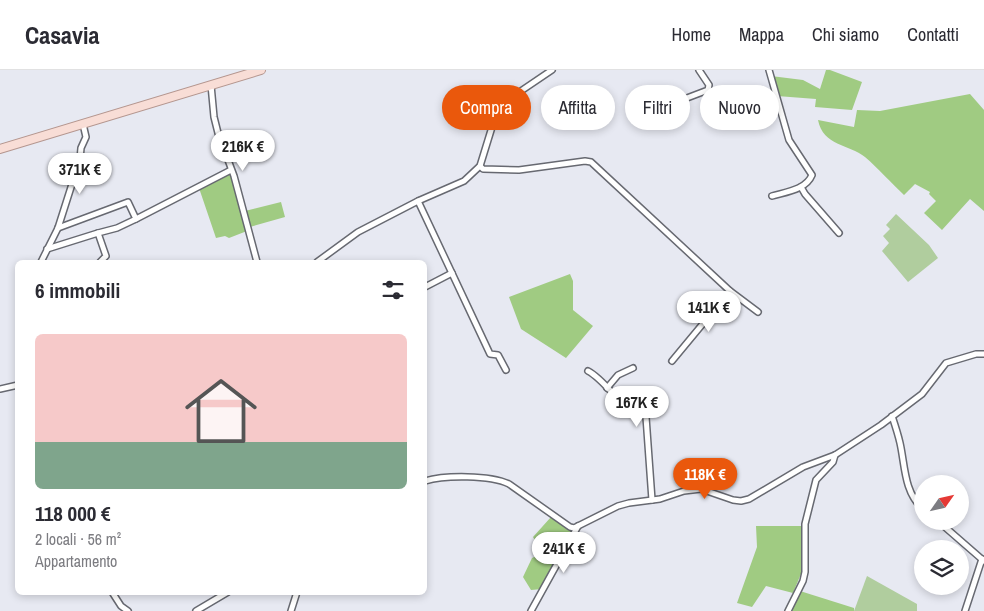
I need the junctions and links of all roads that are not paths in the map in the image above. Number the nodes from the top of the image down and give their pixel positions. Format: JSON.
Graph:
{"nodes":[{"id":1,"x":261,"y":70,"type":"edge"},
{"id":2,"x":552,"y":70,"type":"edge"},
{"id":3,"x":699,"y":70,"type":"edge"},
{"id":4,"x":769,"y":70,"type":"edge"},
{"id":5,"x":211,"y":85,"type":"junction"},
{"id":6,"x":690,"y":97,"type":"edge"},
{"id":7,"x":83,"y":124,"type":"junction"},
{"id":8,"x":0,"y":149,"type":"edge"},
{"id":9,"x":480,"y":166,"type":"junction"},
{"id":10,"x":232,"y":170,"type":"junction"},
{"id":11,"x":801,"y":187,"type":"junction"},
{"id":12,"x":772,"y":196,"type":"dead end"},
{"id":13,"x":418,"y":201,"type":"junction"},
{"id":14,"x":136,"y":219,"type":"junction"},
{"id":15,"x":58,"y":228,"type":"junction"},
{"id":16,"x":98,"y":233,"type":"junction"},
{"id":17,"x":839,"y":233,"type":"dead end"},
{"id":18,"x":47,"y":249,"type":"junction"},
{"id":19,"x":43,"y":260,"type":"edge"},
{"id":20,"x":102,"y":260,"type":"edge"},
{"id":21,"x":256,"y":260,"type":"edge"},
{"id":22,"x":320,"y":260,"type":"edge"},
{"id":23,"x":452,"y":273,"type":"junction"},
{"id":24,"x":427,"y":285,"type":"edge"},
{"id":25,"x":730,"y":291,"type":"junction"},
{"id":26,"x":758,"y":312,"type":"dead end"},
{"id":27,"x":984,"y":354,"type":"edge"},
{"id":28,"x":672,"y":361,"type":"dead end"},
{"id":29,"x":634,"y":368,"type":"dead end"},
{"id":30,"x":506,"y":370,"type":"dead end"},
{"id":31,"x":588,"y":371,"type":"dead end"},
{"id":32,"x":15,"y":386,"type":"edge"},
{"id":33,"x":606,"y":388,"type":"junction"},
{"id":34,"x":0,"y":389,"type":"edge"},
{"id":35,"x":892,"y":416,"type":"junction"},
{"id":36,"x":836,"y":454,"type":"junction"},
{"id":37,"x":427,"y":479,"type":"edge"},
{"id":38,"x":914,"y":497,"type":"edge"},
{"id":39,"x":652,"y":500,"type":"junction"},
{"id":40,"x":578,"y":526,"type":"junction"},
{"id":41,"x":948,"y":530,"type":"edge"},
{"id":42,"x":983,"y":560,"type":"edge"},
{"id":43,"x":114,"y":595,"type":"edge"},
{"id":44,"x":223,"y":595,"type":"edge"},
{"id":45,"x":296,"y":595,"type":"edge"},
{"id":46,"x":128,"y":611,"type":"edge"},
{"id":47,"x":196,"y":611,"type":"edge"},
{"id":48,"x":291,"y":611,"type":"edge"},
{"id":49,"x":531,"y":611,"type":"edge"},
{"id":50,"x":788,"y":611,"type":"edge"},
{"id":51,"x":965,"y":611,"type":"edge"}],
"edges":[{"from":1,"to":5,"type":"main road"},
{"from":2,"to":9,"type":"street"},
{"from":3,"to":6,"type":"street"},
{"from":4,"to":11,"type":"street"},
{"from":5,"to":7,"type":"main road"},
{"from":5,"to":10,"type":"street"},
{"from":7,"to":8,"type":"main road"},
{"from":7,"to":15,"type":"street"},
{"from":9,"to":13,"type":"street"},
{"from":9,"to":25,"type":"street"},
{"from":10,"to":14,"type":"street"},
{"from":10,"to":21,"type":"street"},
{"from":11,"to":12,"type":"street"},
{"from":11,"to":17,"type":"street"},
{"from":13,"to":22,"type":"street"},
{"from":13,"to":23,"type":"street"},
{"from":14,"to":15,"type":"street"},
{"from":14,"to":16,"type":"street"},
{"from":15,"to":18,"type":"street"},
{"from":16,"to":18,"type":"street"},
{"from":16,"to":20,"type":"street"},
{"from":18,"to":19,"type":"street"},
{"from":23,"to":24,"type":"street"},
{"from":23,"to":30,"type":"street"},
{"from":25,"to":26,"type":"street"},
{"from":25,"to":28,"type":"street"},
{"from":27,"to":35,"type":"street"},
{"from":29,"to":33,"type":"street"},
{"from":31,"to":33,"type":"street"},
{"from":32,"to":34,"type":"street"},
{"from":33,"to":39,"type":"street"},
{"from":35,"to":36,"type":"street"},
{"from":35,"to":38,"type":"street"},
{"from":36,"to":39,"type":"street"},
{"from":36,"to":50,"type":"street"},
{"from":37,"to":40,"type":"street"},
{"from":39,"to":40,"type":"street"},
{"from":40,"to":49,"type":"street"},
{"from":41,"to":42,"type":"street"},
{"from":42,"to":51,"type":"street"},
{"from":43,"to":46,"type":"street"},
{"from":44,"to":47,"type":"street"},
{"from":45,"to":48,"type":"street"}]}
